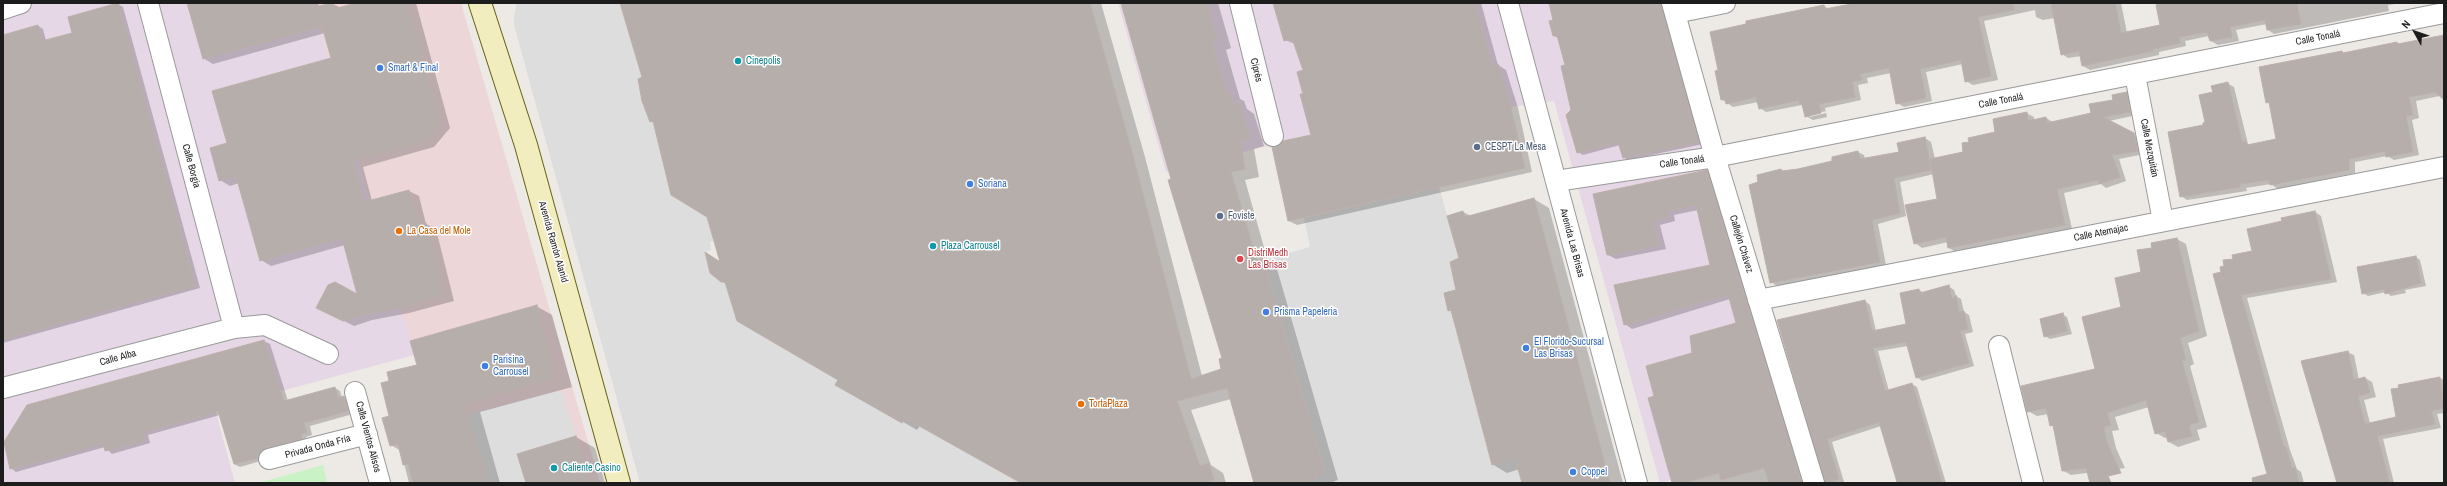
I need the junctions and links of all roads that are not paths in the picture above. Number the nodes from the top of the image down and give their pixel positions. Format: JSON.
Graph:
{"nodes":[{"id":1,"x":21,"y":3,"type":"edge"},
{"id":2,"x":148,"y":3,"type":"edge"},
{"id":3,"x":480,"y":3,"type":"edge"},
{"id":4,"x":1240,"y":3,"type":"edge"},
{"id":5,"x":1508,"y":3,"type":"edge"},
{"id":6,"x":1726,"y":3,"type":"edge"},
{"id":7,"x":3,"y":8,"type":"edge"},
{"id":8,"x":1674,"y":8,"type":"edge"},
{"id":9,"x":2444,"y":13,"type":"edge"},
{"id":10,"x":2135,"y":75,"type":"junction"},
{"id":11,"x":1273,"y":136,"type":"dead end"},
{"id":12,"x":1715,"y":157,"type":"junction"},
{"id":13,"x":2444,"y":167,"type":"edge"},
{"id":14,"x":1556,"y":181,"type":"junction"},
{"id":15,"x":2163,"y":221,"type":"junction"},
{"id":16,"x":1758,"y":300,"type":"junction"},
{"id":17,"x":234,"y":328,"type":"junction"},
{"id":18,"x":1999,"y":346,"type":"dead end"},
{"id":19,"x":328,"y":354,"type":"dead end"},
{"id":20,"x":3,"y":388,"type":"edge"},
{"id":21,"x":355,"y":392,"type":"dead end"},
{"id":22,"x":367,"y":434,"type":"junction"},
{"id":23,"x":269,"y":459,"type":"dead end"},
{"id":24,"x":380,"y":483,"type":"edge"},
{"id":25,"x":619,"y":483,"type":"edge"},
{"id":26,"x":1637,"y":483,"type":"edge"},
{"id":27,"x":1814,"y":483,"type":"edge"},
{"id":28,"x":2033,"y":483,"type":"edge"}],
"edges":[{"from":1,"to":7,"type":"street"},
{"from":2,"to":17,"type":"street","name":"Calle Borgia"},
{"from":3,"to":25,"type":"street","name":"Avenida Ramón Alanid"},
{"from":4,"to":11,"type":"street","name":"Ciprés"},
{"from":5,"to":14,"type":"street","name":"Avenida Las Brisas"},
{"from":6,"to":8,"type":"street"},
{"from":8,"to":12,"type":"street","name":"Callejón Chávez"},
{"from":9,"to":10,"type":"street","name":"Calle Tonalá"},
{"from":10,"to":12,"type":"street","name":"Calle Tonalá"},
{"from":10,"to":15,"type":"street","name":"Calle Mezquitán"},
{"from":12,"to":14,"type":"street","name":"Calle Tonalá"},
{"from":12,"to":16,"type":"street","name":"Callejón Chávez"},
{"from":13,"to":15,"type":"street","name":"Calle Atemajac"},
{"from":14,"to":26,"type":"street","name":"Avenida Las Brisas"},
{"from":15,"to":16,"type":"street","name":"Calle Atemajac"},
{"from":16,"to":27,"type":"street","name":"Callejón Chávez"},
{"from":17,"to":19,"type":"street","name":"Calle Alba"},
{"from":17,"to":20,"type":"street","name":"Calle Alba"},
{"from":18,"to":28,"type":"street"},
{"from":21,"to":22,"type":"street","name":"Calle Vientos Alisos"},
{"from":22,"to":23,"type":"street","name":"Privada Onda Fría"},
{"from":22,"to":24,"type":"street","name":"Calle Vientos Alisos"}]}
